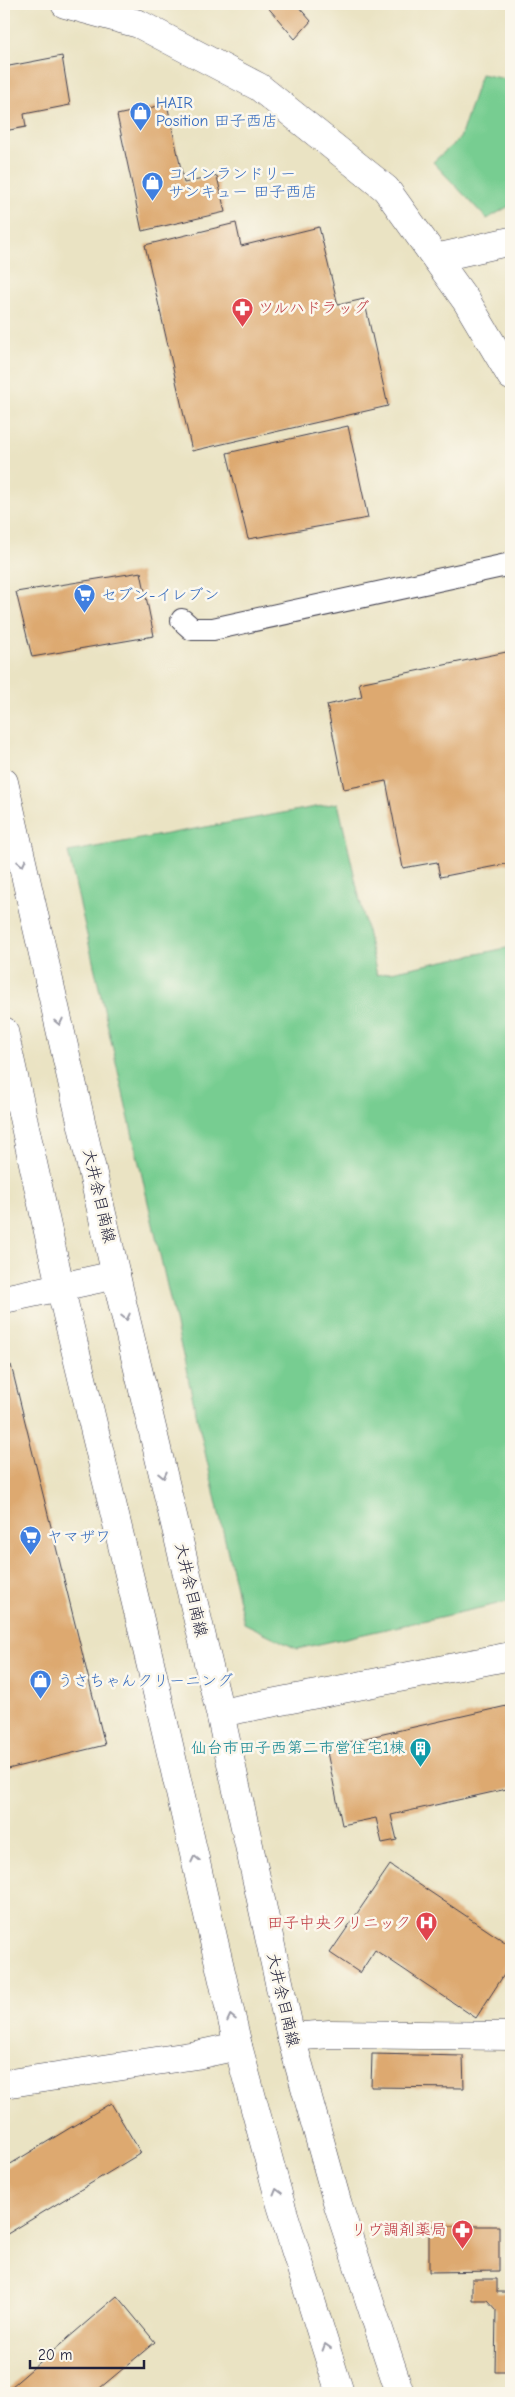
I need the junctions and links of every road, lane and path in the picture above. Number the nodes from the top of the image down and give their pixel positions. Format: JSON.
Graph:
{"nodes":[{"id":1,"x":65,"y":4,"type":"edge"},
{"id":2,"x":511,"y":241,"type":"edge"},
{"id":3,"x":436,"y":258,"type":"junction"},
{"id":4,"x":511,"y":376,"type":"edge"},
{"id":5,"x":511,"y":564,"type":"edge"},
{"id":6,"x":182,"y":620,"type":"dead end"},
{"id":7,"x":4,"y":782,"type":"edge"},
{"id":8,"x":4,"y":1031,"type":"edge"},
{"id":9,"x":116,"y":1276,"type":"junction"},
{"id":10,"x":60,"y":1286,"type":"junction"},
{"id":11,"x":4,"y":1299,"type":"edge"},
{"id":12,"x":511,"y":1656,"type":"edge"},
{"id":13,"x":220,"y":1713,"type":"junction"},
{"id":14,"x":511,"y":2036,"type":"edge"},
{"id":15,"x":291,"y":2037,"type":"junction"},
{"id":16,"x":238,"y":2046,"type":"junction"},
{"id":17,"x":4,"y":2084,"type":"edge"},
{"id":18,"x":340,"y":2393,"type":"edge"},
{"id":19,"x":400,"y":2393,"type":"edge"}],
"edges":[{"from":1,"to":3,"type":"street"},
{"from":2,"to":3,"type":"street"},
{"from":3,"to":4,"type":"street"},
{"from":5,"to":6,"type":"lane"},
{"from":7,"to":9,"type":"street","name":"大井余目南線","one_way":true},
{"from":8,"to":10,"type":"street"},
{"from":9,"to":10,"type":"street"},
{"from":9,"to":13,"type":"street","name":"大井余目南線","one_way":true},
{"from":10,"to":11,"type":"street"},
{"from":16,"to":10,"type":"street","one_way":true},
{"from":12,"to":13,"type":"street"},
{"from":13,"to":15,"type":"street","name":"大井余目南線"},
{"from":14,"to":15,"type":"street"},
{"from":15,"to":19,"type":"street","name":"大井余目南線"},
{"from":16,"to":17,"type":"street"},
{"from":18,"to":16,"type":"street","one_way":true}]}
